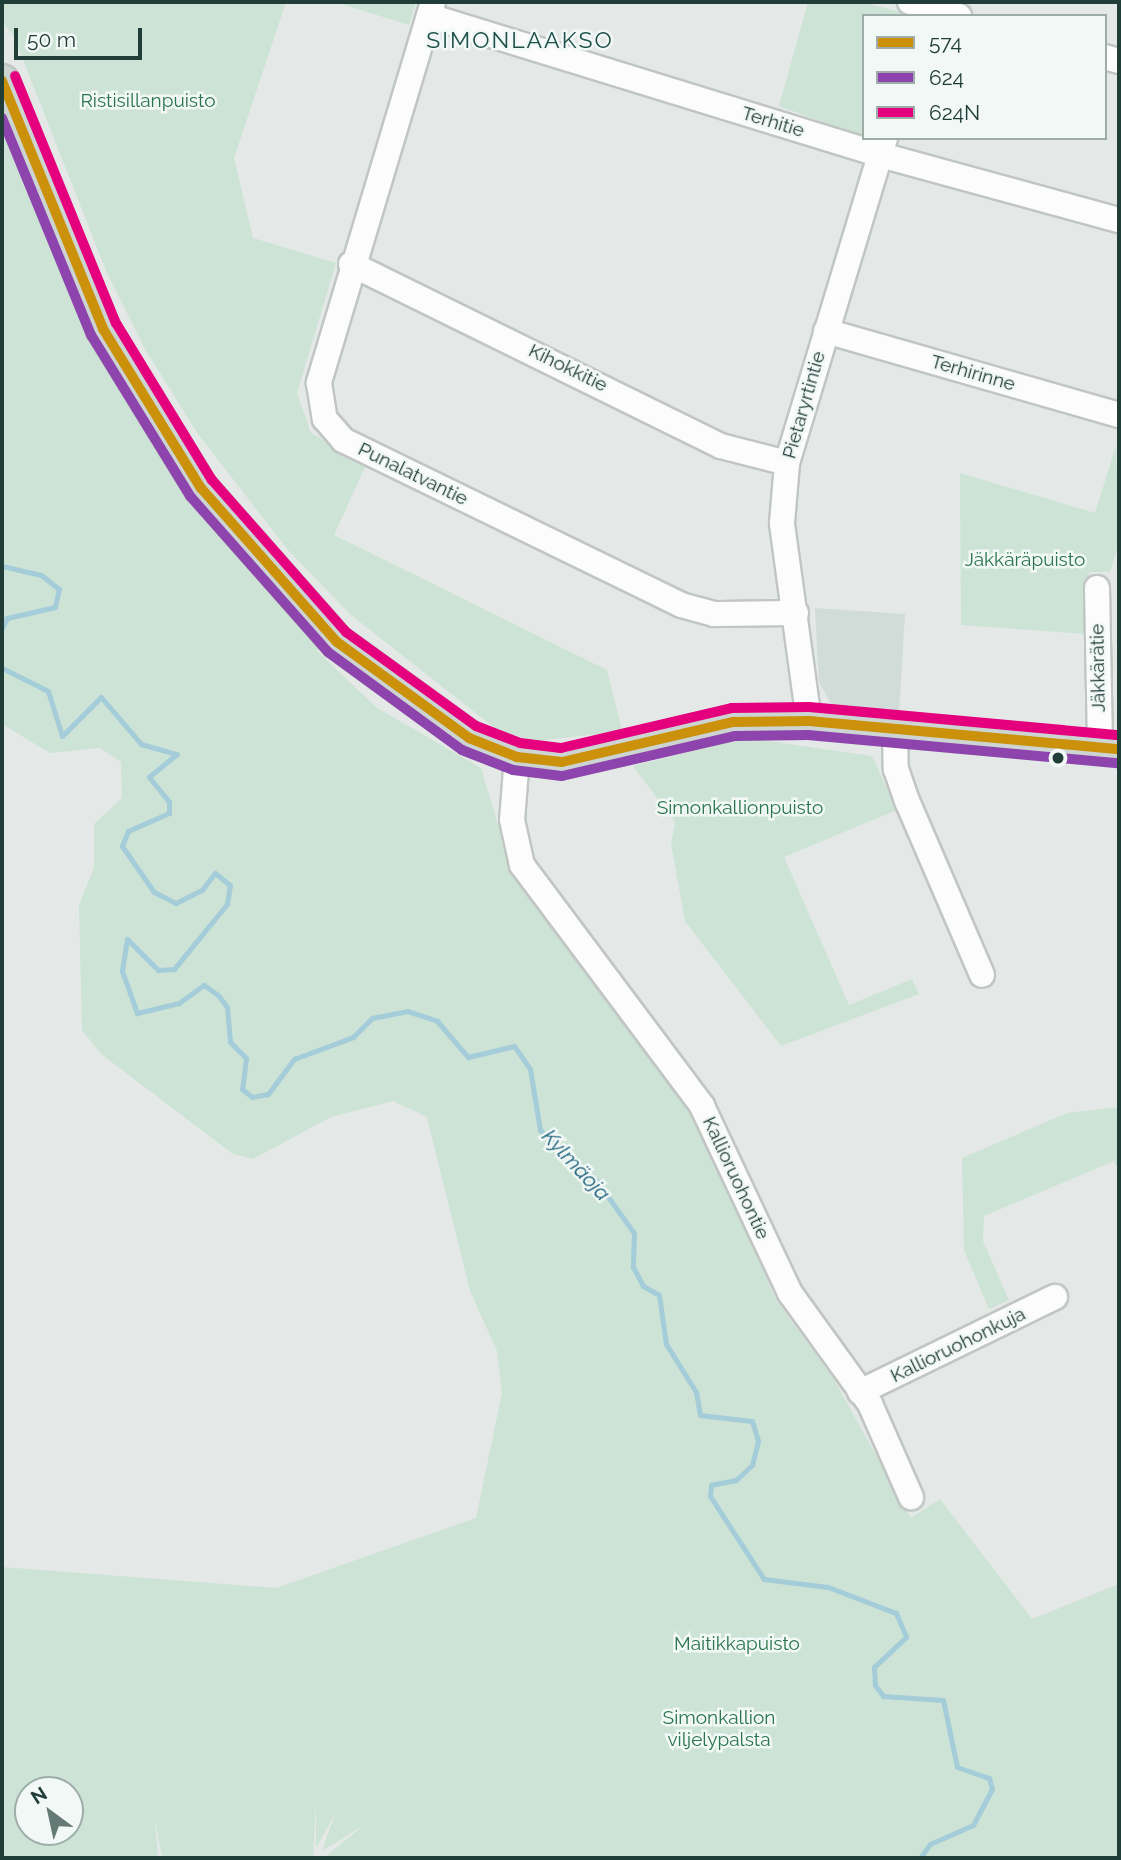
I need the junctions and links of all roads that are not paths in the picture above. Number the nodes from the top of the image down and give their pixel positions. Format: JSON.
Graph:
{"nodes":[{"id":1,"x":914,"y":2,"type":"edge"},
{"id":2,"x":431,"y":9,"type":"edge"},
{"id":3,"x":953,"y":14,"type":"edge"},
{"id":4,"x":2,"y":81,"type":"edge"},
{"id":5,"x":883,"y":147,"type":"edge"},
{"id":6,"x":1119,"y":220,"type":"edge"},
{"id":7,"x":351,"y":264,"type":"junction"},
{"id":8,"x":826,"y":331,"type":"junction"},
{"id":9,"x":1119,"y":415,"type":"edge"},
{"id":10,"x":787,"y":463,"type":"junction"},
{"id":11,"x":1097,"y":588,"type":"dead end"},
{"id":12,"x":796,"y":613,"type":"junction"},
{"id":13,"x":809,"y":721,"type":"junction"},
{"id":14,"x":895,"y":730,"type":"junction"},
{"id":15,"x":1110,"y":748,"type":"edge"},
{"id":16,"x":517,"y":757,"type":"junction"},
{"id":17,"x":982,"y":975,"type":"dead end"},
{"id":18,"x":1055,"y":1297,"type":"dead end"},
{"id":19,"x":860,"y":1392,"type":"junction"},
{"id":20,"x":911,"y":1497,"type":"dead end"}],
"edges":[{"from":1,"to":3,"type":"street"},
{"from":2,"to":5,"type":"street","name":"Terhitie"},
{"from":2,"to":7,"type":"street","name":"Punalatvantie"},
{"from":4,"to":16,"type":"main road"},
{"from":5,"to":6,"type":"street","name":"Terhitie"},
{"from":5,"to":8,"type":"street","name":"Pietaryrtintie"},
{"from":7,"to":10,"type":"street","name":"Kihokkitie"},
{"from":7,"to":12,"type":"street","name":"Punalatvantie"},
{"from":8,"to":9,"type":"street","name":"Terhirinne"},
{"from":8,"to":10,"type":"street","name":"Pietaryrtintie"},
{"from":10,"to":12,"type":"street","name":"Pietaryrtintie"},
{"from":11,"to":15,"type":"street","name":"Jäkkärätie"},
{"from":12,"to":13,"type":"street","name":"Pietaryrtintie"},
{"from":13,"to":14,"type":"main road"},
{"from":13,"to":16,"type":"main road"},
{"from":14,"to":15,"type":"main road"},
{"from":14,"to":17,"type":"street"},
{"from":16,"to":19,"type":"street","name":"Kallioruohontie"},
{"from":18,"to":19,"type":"street","name":"Kallioruohonkuja"},
{"from":19,"to":20,"type":"street","name":"Kallioruohontie"}]}
